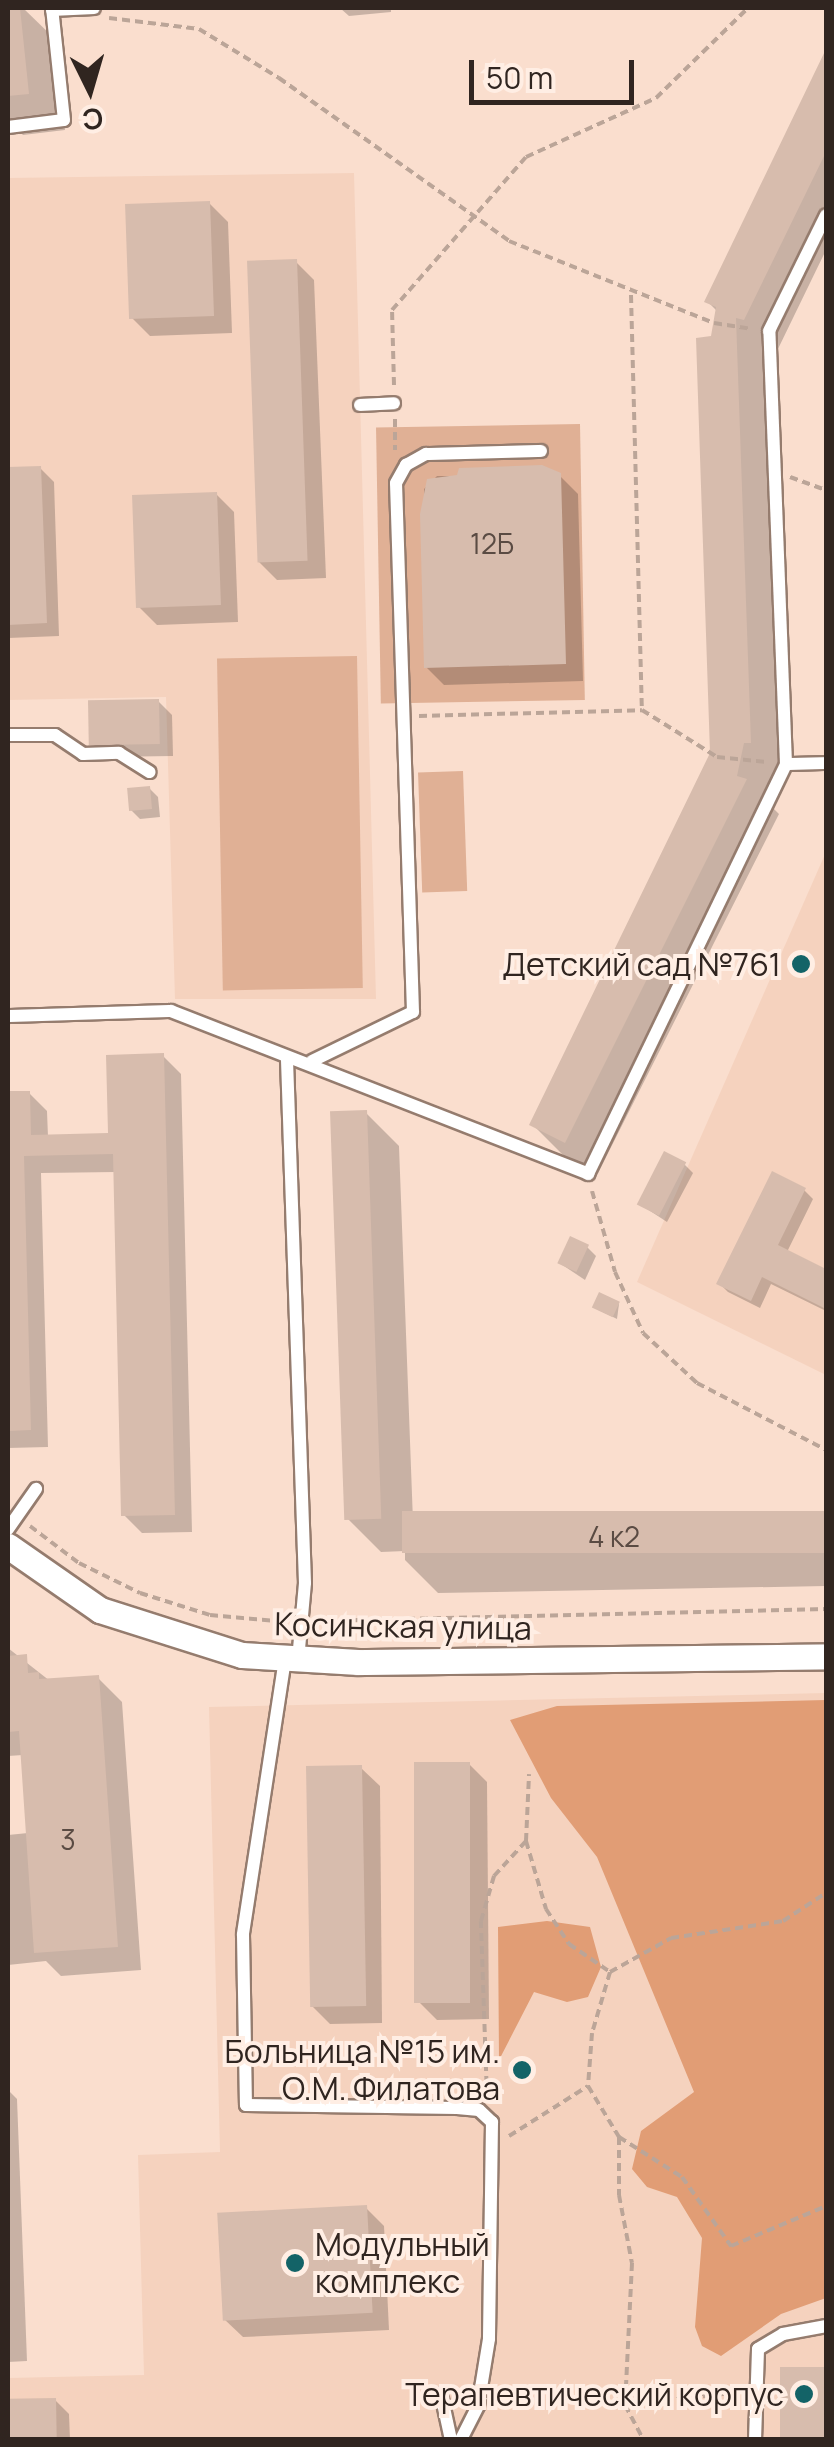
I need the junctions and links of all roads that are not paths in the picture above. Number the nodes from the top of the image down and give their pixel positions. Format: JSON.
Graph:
{"nodes":[{"id":1,"x":83,"y":8,"type":"edge"},
{"id":2,"x":94,"y":8,"type":"edge"},
{"id":3,"x":52,"y":9,"type":"edge"},
{"id":4,"x":8,"y":126,"type":"edge"},
{"id":5,"x":826,"y":215,"type":"edge"},
{"id":6,"x":394,"y":402,"type":"dead end"},
{"id":7,"x":360,"y":405,"type":"dead end"},
{"id":8,"x":541,"y":451,"type":"dead end"},
{"id":9,"x":8,"y":735,"type":"edge"},
{"id":10,"x":826,"y":763,"type":"edge"},
{"id":11,"x":786,"y":764,"type":"junction"},
{"id":12,"x":150,"y":772,"type":"dead end"},
{"id":13,"x":8,"y":1016,"type":"edge"},
{"id":14,"x":287,"y":1060,"type":"junction"},
{"id":15,"x":312,"y":1061,"type":"junction"},
{"id":16,"x":36,"y":1489,"type":"dead end"},
{"id":17,"x":8,"y":1529,"type":"edge"},
{"id":18,"x":8,"y":1546,"type":"edge"},
{"id":19,"x":826,"y":1656,"type":"edge"},
{"id":20,"x":291,"y":1660,"type":"junction"},
{"id":21,"x":826,"y":2326,"type":"edge"},
{"id":22,"x":440,"y":2394,"type":"dead end"},
{"id":23,"x":451,"y":2440,"type":"edge"},
{"id":24,"x":461,"y":2440,"type":"edge"},
{"id":25,"x":755,"y":2440,"type":"edge"}],
"edges":[{"from":1,"to":2,"type":"lane"},
{"from":1,"to":3,"type":"lane"},
{"from":3,"to":4,"type":"lane"},
{"from":5,"to":11,"type":"lane"},
{"from":6,"to":7,"type":"lane"},
{"from":8,"to":15,"type":"lane"},
{"from":9,"to":12,"type":"lane"},
{"from":10,"to":11,"type":"lane"},
{"from":11,"to":15,"type":"lane"},
{"from":13,"to":14,"type":"lane"},
{"from":14,"to":15,"type":"lane"},
{"from":14,"to":20,"type":"lane"},
{"from":16,"to":17,"type":"lane"},
{"from":18,"to":20,"type":"street","name":"Косинская улица"},
{"from":19,"to":20,"type":"street","name":"Косинская улица"},
{"from":20,"to":24,"type":"lane"},
{"from":21,"to":25,"type":"lane"},
{"from":22,"to":23,"type":"lane"}]}
